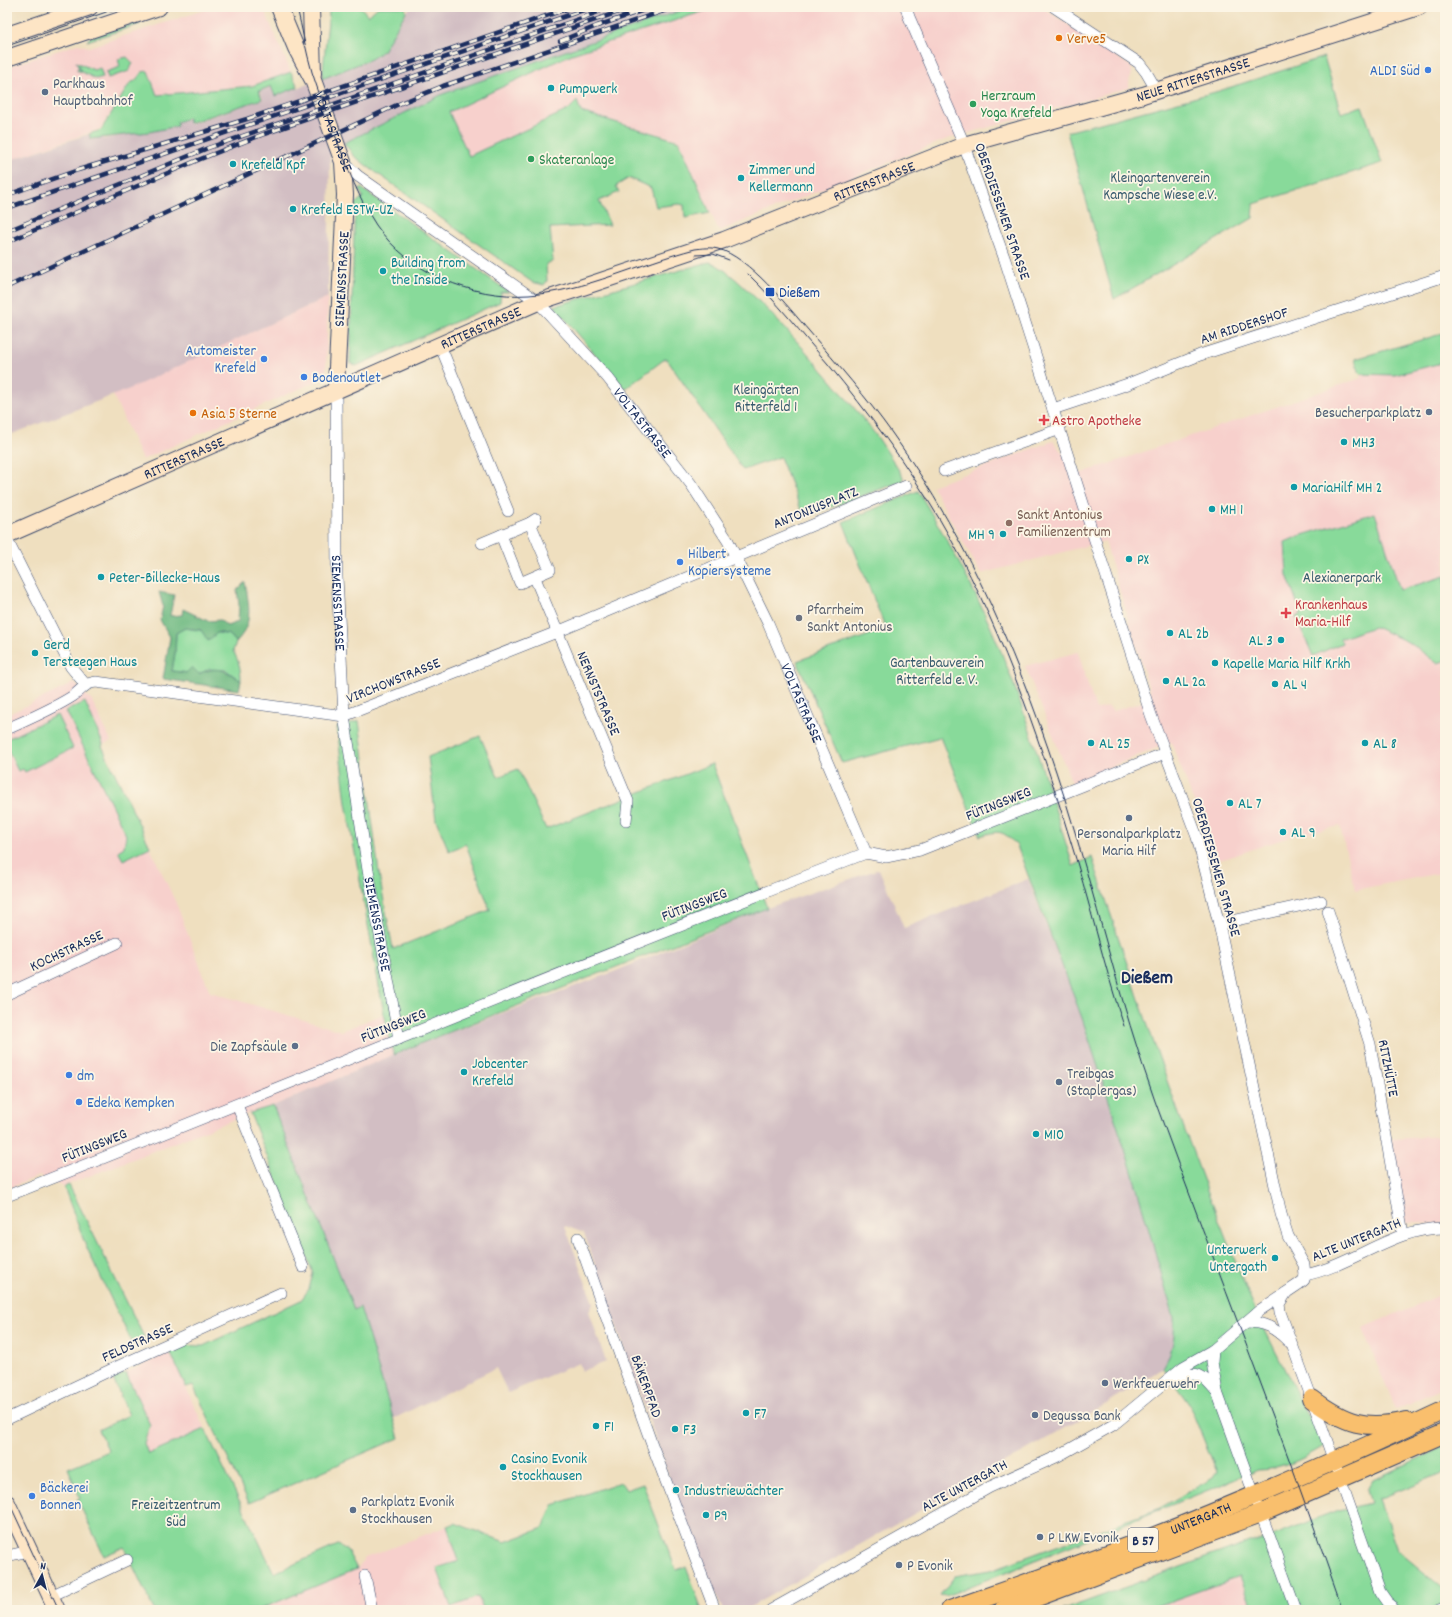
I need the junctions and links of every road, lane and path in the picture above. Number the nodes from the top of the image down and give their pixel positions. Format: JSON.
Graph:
{"nodes":[{"id":1,"x":90,"y":7,"type":"edge"},
{"id":2,"x":159,"y":7,"type":"edge"},
{"id":3,"x":280,"y":7,"type":"edge"},
{"id":4,"x":311,"y":7,"type":"edge"},
{"id":5,"x":906,"y":7,"type":"edge"},
{"id":6,"x":1054,"y":7,"type":"edge"},
{"id":7,"x":1419,"y":7,"type":"edge"},
{"id":8,"x":7,"y":35,"type":"edge"},
{"id":9,"x":7,"y":58,"type":"edge"},
{"id":10,"x":313,"y":80,"type":"junction"},
{"id":11,"x":1157,"y":91,"type":"junction"},
{"id":12,"x":964,"y":145,"type":"junction"},
{"id":13,"x":343,"y":162,"type":"junction"},
{"id":14,"x":1445,"y":276,"type":"edge"},
{"id":15,"x":538,"y":302,"type":"junction"},
{"id":16,"x":440,"y":345,"type":"junction"},
{"id":17,"x":336,"y":389,"type":"junction"},
{"id":18,"x":1053,"y":409,"type":"junction"},
{"id":19,"x":1060,"y":429,"type":"junction"},
{"id":20,"x":944,"y":471,"type":"dead end"},
{"id":21,"x":906,"y":486,"type":"dead end"},
{"id":22,"x":508,"y":511,"type":"dead end"},
{"id":23,"x":7,"y":535,"type":"edge"},
{"id":24,"x":501,"y":535,"type":"junction"},
{"id":25,"x":7,"y":540,"type":"edge"},
{"id":26,"x":482,"y":543,"type":"dead end"},
{"id":27,"x":735,"y":556,"type":"junction"},
{"id":28,"x":535,"y":578,"type":"junction"},
{"id":29,"x":557,"y":632,"type":"junction"},
{"id":30,"x":85,"y":684,"type":"junction"},
{"id":31,"x":344,"y":716,"type":"junction"},
{"id":32,"x":7,"y":729,"type":"edge"},
{"id":33,"x":1166,"y":753,"type":"junction"},
{"id":34,"x":626,"y":821,"type":"dead end"},
{"id":35,"x":866,"y":854,"type":"junction"},
{"id":36,"x":1321,"y":901,"type":"dead end"},
{"id":37,"x":1328,"y":911,"type":"dead end"},
{"id":38,"x":1219,"y":924,"type":"junction"},
{"id":39,"x":117,"y":943,"type":"dead end"},
{"id":40,"x":7,"y":994,"type":"edge"},
{"id":41,"x":399,"y":1039,"type":"junction"},
{"id":42,"x":237,"y":1105,"type":"junction"},
{"id":43,"x":7,"y":1196,"type":"edge"},
{"id":44,"x":1445,"y":1228,"type":"edge"},
{"id":45,"x":1403,"y":1234,"type":"junction"},
{"id":46,"x":578,"y":1238,"type":"dead end"},
{"id":47,"x":303,"y":1267,"type":"dead end"},
{"id":48,"x":1306,"y":1275,"type":"junction"},
{"id":49,"x":281,"y":1293,"type":"dead end"},
{"id":50,"x":1286,"y":1293,"type":"junction"},
{"id":51,"x":1246,"y":1322,"type":"junction"},
{"id":52,"x":1291,"y":1344,"type":"junction"},
{"id":53,"x":1213,"y":1350,"type":"junction"},
{"id":54,"x":1167,"y":1381,"type":"junction"},
{"id":55,"x":1217,"y":1392,"type":"junction"},
{"id":56,"x":1312,"y":1399,"type":"junction"},
{"id":57,"x":1445,"y":1403,"type":"edge"},
{"id":58,"x":1445,"y":1410,"type":"edge"},
{"id":59,"x":7,"y":1419,"type":"edge"},
{"id":60,"x":1445,"y":1433,"type":"edge"},
{"id":61,"x":1334,"y":1462,"type":"junction"},
{"id":62,"x":1341,"y":1480,"type":"junction"},
{"id":63,"x":1254,"y":1495,"type":"junction"},
{"id":64,"x":7,"y":1503,"type":"edge"},
{"id":65,"x":1261,"y":1513,"type":"junction"},
{"id":66,"x":30,"y":1551,"type":"junction"},
{"id":67,"x":7,"y":1556,"type":"edge"},
{"id":68,"x":127,"y":1560,"type":"dead end"},
{"id":69,"x":365,"y":1576,"type":"dead end"},
{"id":70,"x":51,"y":1596,"type":"junction"},
{"id":71,"x":1445,"y":1608,"type":"edge"},
{"id":72,"x":57,"y":1610,"type":"edge"},
{"id":73,"x":372,"y":1610,"type":"edge"},
{"id":74,"x":715,"y":1610,"type":"edge"},
{"id":75,"x":771,"y":1610,"type":"edge"},
{"id":76,"x":950,"y":1610,"type":"edge"},
{"id":77,"x":1003,"y":1610,"type":"edge"},
{"id":78,"x":1296,"y":1610,"type":"edge"},
{"id":79,"x":1397,"y":1610,"type":"edge"},
{"id":80,"x":1439,"y":1610,"type":"edge"}],
"edges":[{"from":1,"to":8,"type":"main road"},
{"from":2,"to":9,"type":"main road"},
{"from":3,"to":10,"type":"main road","name":"VOLTASTRASSE"},
{"from":4,"to":10,"type":"main road","name":"VOLTASTRASSE"},
{"from":5,"to":12,"type":"street","name":"OBERDIESSEMER STRASSE"},
{"from":6,"to":11,"type":"street"},
{"from":7,"to":11,"type":"main road","name":"NEUE RITTERSTRASSE"},
{"from":10,"to":13,"type":"main road","name":"VOLTASTRASSE"},
{"from":11,"to":12,"type":"main road","name":"NEUE RITTERSTRASSE"},
{"from":12,"to":15,"type":"main road","name":"RITTERSTRASSE"},
{"from":12,"to":18,"type":"street","name":"OBERDIESSEMER STRASSE"},
{"from":13,"to":15,"type":"street","name":"VOLTASTRASSE"},
{"from":13,"to":17,"type":"main road","name":"SIEMENSSTRASSE"},
{"from":14,"to":18,"type":"street","name":"AM RIDDERSHOF"},
{"from":15,"to":16,"type":"main road","name":"RITTERSTRASSE"},
{"from":15,"to":27,"type":"street","name":"VOLTASTRASSE"},
{"from":16,"to":17,"type":"main road","name":"RITTERSTRASSE"},
{"from":16,"to":22,"type":"street"},
{"from":17,"to":23,"type":"main road","name":"RITTERSTRASSE"},
{"from":17,"to":31,"type":"street","name":"SIEMENSSTRASSE"},
{"from":18,"to":19,"type":"street","name":"OBERDIESSEMER STRASSE"},
{"from":19,"to":20,"type":"street"},
{"from":19,"to":33,"type":"street","name":"OBERDIESSEMER STRASSE"},
{"from":21,"to":27,"type":"street","name":"ANTONIUSPLATZ"},
{"from":24,"to":26,"type":"street"},
{"from":24,"to":28,"type":"street"},
{"from":24,"to":28,"type":"street"},
{"from":25,"to":30,"type":"street"},
{"from":27,"to":29,"type":"street","name":"VIRCHOWSTRASSE"},
{"from":27,"to":35,"type":"street","name":"VOLTASTRASSE"},
{"from":28,"to":29,"type":"street","name":"NERNSTSTRASSE"},
{"from":29,"to":31,"type":"street","name":"VIRCHOWSTRASSE"},
{"from":29,"to":34,"type":"street","name":"NERNSTSTRASSE"},
{"from":30,"to":31,"type":"street","name":"VIRCHOWSTRASSE"},
{"from":30,"to":32,"type":"street"},
{"from":31,"to":41,"type":"street","name":"SIEMENSSTRASSE"},
{"from":33,"to":35,"type":"street","name":"FÜTINGSWEG"},
{"from":33,"to":38,"type":"street","name":"OBERDIESSEMER STRASSE"},
{"from":35,"to":41,"type":"street","name":"FÜTINGSWEG"},
{"from":36,"to":38,"type":"street"},
{"from":37,"to":45,"type":"street","name":"RITZHÜTTE"},
{"from":38,"to":48,"type":"street","name":"OBERDIESSEMER STRASSE"},
{"from":39,"to":40,"type":"street","name":"KOCHSTRASSE"},
{"from":41,"to":42,"type":"street","name":"FÜTINGSWEG"},
{"from":42,"to":43,"type":"street","name":"FÜTINGSWEG"},
{"from":42,"to":47,"type":"street"},
{"from":44,"to":45,"type":"street","name":"ALTE UNTERGATH"},
{"from":45,"to":48,"type":"street","name":"ALTE UNTERGATH"},
{"from":46,"to":74,"type":"street","name":"BÄKERPFAD"},
{"from":48,"to":50,"type":"street","name":"ALTE UNTERGATH"},
{"from":49,"to":59,"type":"street","name":"FELDSTRASSE"},
{"from":50,"to":51,"type":"street","name":"ALTE UNTERGATH"},
{"from":50,"to":52,"type":"street"},
{"from":51,"to":52,"type":"street"},
{"from":51,"to":53,"type":"street","name":"ALTE UNTERGATH"},
{"from":52,"to":56,"type":"street"},
{"from":53,"to":54,"type":"street","name":"ALTE UNTERGATH"},
{"from":53,"to":55,"type":"street","name":"ALTE UNTERGATH"},
{"from":54,"to":55,"type":"street","name":"ALTE UNTERGATH"},
{"from":54,"to":75,"type":"street","name":"ALTE UNTERGATH"},
{"from":55,"to":63,"type":"street","name":"ALTE UNTERGATH"},
{"from":56,"to":57,"type":"main road"},
{"from":56,"to":61,"type":"street"},
{"from":58,"to":61,"type":"main road","name":"UNTERGATH","number":"B 57"},
{"from":60,"to":62,"type":"main road","name":"UNTERGATH","number":"B 57"},
{"from":61,"to":62,"type":"street"},
{"from":61,"to":63,"type":"main road","name":"UNTERGATH","number":"B 57"},
{"from":62,"to":65,"type":"main road","name":"UNTERGATH","number":"B 57"},
{"from":62,"to":79,"type":"street"},
{"from":63,"to":65,"type":"street","name":"ALTE UNTERGATH"},
{"from":63,"to":76,"type":"main road","name":"UNTERGATH","number":"B 57"},
{"from":64,"to":66,"type":"main road"},
{"from":65,"to":77,"type":"main road","name":"UNTERGATH","number":"B 57"},
{"from":65,"to":78,"type":"street","name":"ALTE UNTERGATH"},
{"from":66,"to":67,"type":"street"},
{"from":66,"to":70,"type":"main road"},
{"from":68,"to":70,"type":"street"},
{"from":69,"to":73,"type":"street"},
{"from":70,"to":72,"type":"main road"},
{"from":71,"to":80,"type":"street"}]}
